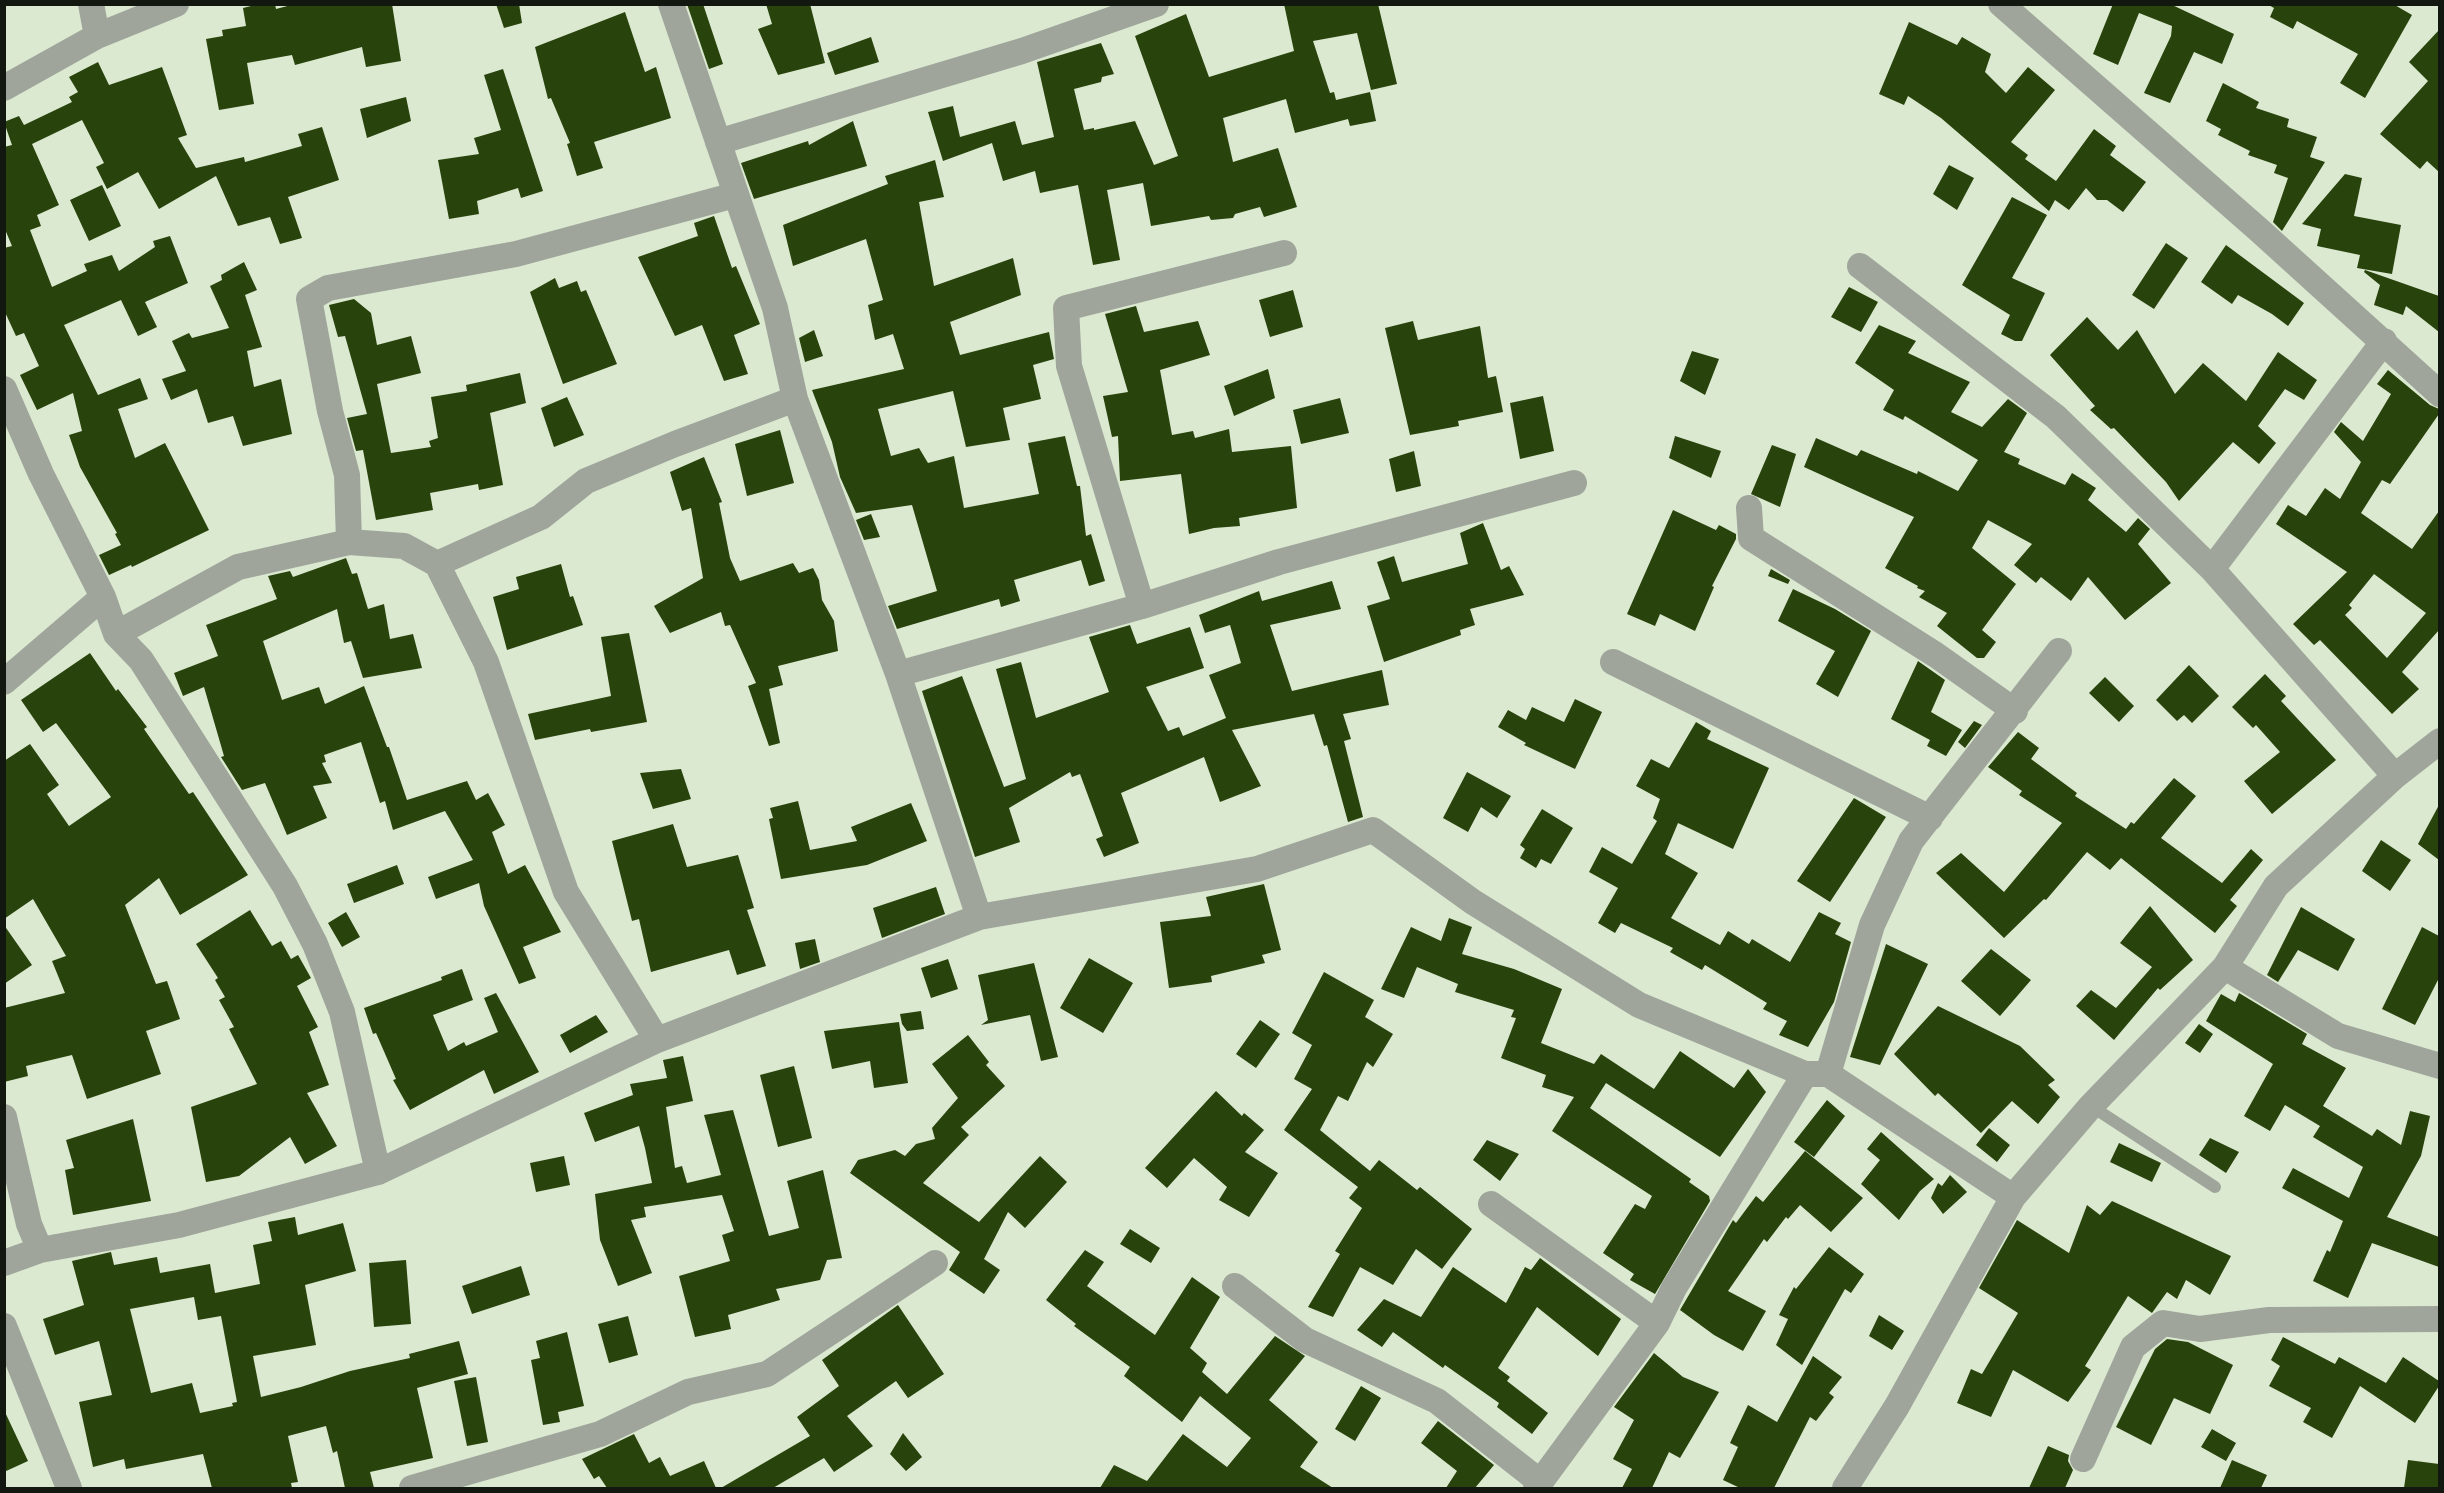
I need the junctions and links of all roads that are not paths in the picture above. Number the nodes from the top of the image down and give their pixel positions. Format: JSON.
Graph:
{"nodes":[{"id":1,"x":91,"y":4,"type":"edge"},
{"id":2,"x":176,"y":4,"type":"edge"},
{"id":3,"x":671,"y":4,"type":"edge"},
{"id":4,"x":1156,"y":4,"type":"edge"},
{"id":5,"x":2001,"y":4,"type":"edge"},
{"id":6,"x":97,"y":36,"type":"junction"},
{"id":7,"x":4,"y":88,"type":"edge"},
{"id":8,"x":718,"y":142,"type":"junction"},
{"id":9,"x":735,"y":195,"type":"junction"},
{"id":10,"x":1284,"y":253,"type":"dead end"},
{"id":11,"x":1860,"y":266,"type":"dead end"},
{"id":12,"x":2384,"y":341,"type":"junction"},
{"id":13,"x":4,"y":389,"type":"edge"},
{"id":14,"x":2439,"y":394,"type":"edge"},
{"id":15,"x":795,"y":399,"type":"junction"},
{"id":16,"x":1574,"y":483,"type":"dead end"},
{"id":17,"x":1749,"y":508,"type":"dead end"},
{"id":18,"x":349,"y":542,"type":"junction"},
{"id":19,"x":437,"y":564,"type":"junction"},
{"id":20,"x":2212,"y":569,"type":"junction"},
{"id":21,"x":103,"y":597,"type":"junction"},
{"id":22,"x":1142,"y":606,"type":"junction"},
{"id":23,"x":116,"y":634,"type":"junction"},
{"id":24,"x":2059,"y":651,"type":"dead end"},
{"id":25,"x":1612,"y":662,"type":"dead end"},
{"id":26,"x":898,"y":674,"type":"junction"},
{"id":27,"x":4,"y":682,"type":"edge"},
{"id":28,"x":2015,"y":711,"type":"junction"},
{"id":29,"x":2439,"y":741,"type":"edge"},
{"id":30,"x":2395,"y":776,"type":"junction"},
{"id":31,"x":1930,"y":818,"type":"junction"},
{"id":32,"x":979,"y":917,"type":"junction"},
{"id":33,"x":2225,"y":967,"type":"junction"},
{"id":34,"x":657,"y":1040,"type":"junction"},
{"id":35,"x":2439,"y":1066,"type":"edge"},
{"id":36,"x":1816,"y":1074,"type":"junction"},
{"id":37,"x":2091,"y":1106,"type":"junction"},
{"id":38,"x":4,"y":1117,"type":"edge"},
{"id":39,"x":378,"y":1172,"type":"junction"},
{"id":40,"x":2215,"y":1187,"type":"dead end"},
{"id":41,"x":2013,"y":1197,"type":"junction"},
{"id":42,"x":1491,"y":1204,"type":"dead end"},
{"id":43,"x":40,"y":1250,"type":"junction"},
{"id":44,"x":4,"y":1263,"type":"edge"},
{"id":45,"x":935,"y":1263,"type":"dead end"},
{"id":46,"x":1235,"y":1286,"type":"dead end"},
{"id":47,"x":2439,"y":1319,"type":"edge"},
{"id":48,"x":1657,"y":1323,"type":"junction"},
{"id":49,"x":4,"y":1326,"type":"edge"},
{"id":50,"x":2083,"y":1459,"type":"dead end"},
{"id":51,"x":1537,"y":1485,"type":"edge"},
{"id":52,"x":69,"y":1488,"type":"edge"},
{"id":53,"x":412,"y":1488,"type":"edge"},
{"id":54,"x":1845,"y":1488,"type":"edge"}],
"edges":[{"from":1,"to":6,"type":"street"},
{"from":2,"to":6,"type":"street"},
{"from":3,"to":8,"type":"street"},
{"from":4,"to":8,"type":"street"},
{"from":5,"to":12,"type":"street"},
{"from":6,"to":7,"type":"street"},
{"from":8,"to":9,"type":"street"},
{"from":9,"to":15,"type":"street"},
{"from":9,"to":18,"type":"street"},
{"from":10,"to":22,"type":"street"},
{"from":11,"to":20,"type":"street"},
{"from":12,"to":14,"type":"street"},
{"from":12,"to":20,"type":"street"},
{"from":13,"to":21,"type":"street"},
{"from":15,"to":19,"type":"street"},
{"from":15,"to":26,"type":"street"},
{"from":16,"to":22,"type":"street"},
{"from":17,"to":28,"type":"street"},
{"from":18,"to":19,"type":"street"},
{"from":18,"to":23,"type":"street"},
{"from":19,"to":34,"type":"street"},
{"from":20,"to":30,"type":"street"},
{"from":21,"to":23,"type":"street"},
{"from":21,"to":27,"type":"street"},
{"from":22,"to":26,"type":"street"},
{"from":23,"to":39,"type":"street"},
{"from":24,"to":28,"type":"street"},
{"from":25,"to":31,"type":"street"},
{"from":26,"to":32,"type":"street"},
{"from":28,"to":31,"type":"street"},
{"from":29,"to":30,"type":"street"},
{"from":30,"to":33,"type":"street"},
{"from":31,"to":36,"type":"street"},
{"from":32,"to":34,"type":"street"},
{"from":32,"to":36,"type":"street"},
{"from":33,"to":35,"type":"street"},
{"from":33,"to":37,"type":"street"},
{"from":34,"to":39,"type":"street"},
{"from":36,"to":41,"type":"street"},
{"from":36,"to":48,"type":"street"},
{"from":37,"to":40,"type":"lane"},
{"from":37,"to":41,"type":"street"},
{"from":38,"to":43,"type":"street"},
{"from":39,"to":43,"type":"street"},
{"from":41,"to":54,"type":"street"},
{"from":42,"to":48,"type":"street"},
{"from":43,"to":44,"type":"street"},
{"from":45,"to":53,"type":"street"},
{"from":46,"to":51,"type":"street"},
{"from":47,"to":50,"type":"street"},
{"from":48,"to":51,"type":"street"},
{"from":49,"to":52,"type":"street"}]}
